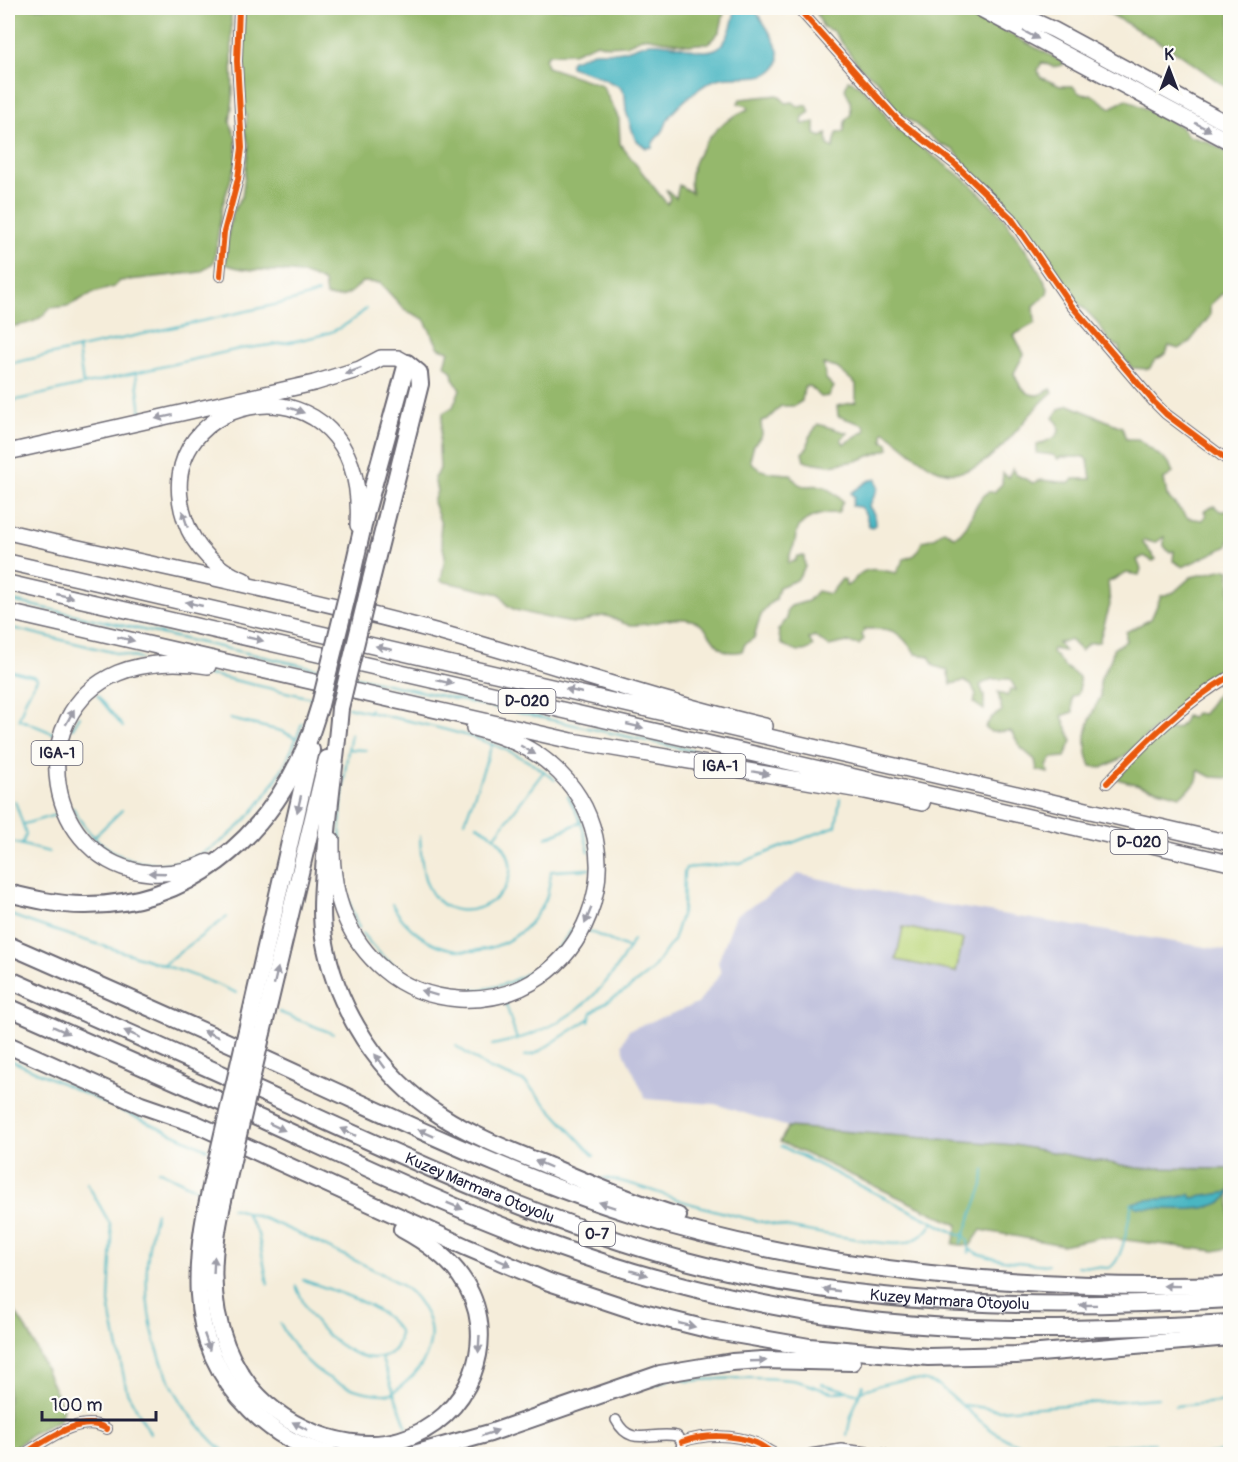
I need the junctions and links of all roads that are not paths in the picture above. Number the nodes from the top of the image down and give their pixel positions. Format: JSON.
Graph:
{"nodes":[{"id":1,"x":239,"y":8,"type":"edge"},
{"id":2,"x":798,"y":8,"type":"edge"},
{"id":3,"x":980,"y":8,"type":"edge"},
{"id":4,"x":1005,"y":8,"type":"edge"},
{"id":5,"x":1230,"y":125,"type":"edge"},
{"id":6,"x":1230,"y":142,"type":"edge"},
{"id":7,"x":220,"y":276,"type":"dead end"},
{"id":8,"x":407,"y":363,"type":"junction"},
{"id":9,"x":8,"y":452,"type":"edge"},
{"id":10,"x":1230,"y":462,"type":"edge"},
{"id":11,"x":8,"y":532,"type":"edge"},
{"id":12,"x":356,"y":555,"type":"junction"},
{"id":13,"x":8,"y":562,"type":"edge"},
{"id":14,"x":8,"y":583,"type":"edge"},
{"id":15,"x":316,"y":601,"type":"junction"},
{"id":16,"x":8,"y":612,"type":"edge"},
{"id":17,"x":1230,"y":676,"type":"edge"},
{"id":18,"x":309,"y":680,"type":"junction"},
{"id":19,"x":394,"y":700,"type":"junction"},
{"id":20,"x":320,"y":705,"type":"junction"},
{"id":21,"x":340,"y":708,"type":"junction"},
{"id":22,"x":334,"y":772,"type":"junction"},
{"id":23,"x":1107,"y":783,"type":"dead end"},
{"id":24,"x":1040,"y":799,"type":"junction"},
{"id":25,"x":261,"y":819,"type":"junction"},
{"id":26,"x":1047,"y":821,"type":"junction"},
{"id":27,"x":1230,"y":843,"type":"edge"},
{"id":28,"x":1230,"y":863,"type":"edge"},
{"id":29,"x":8,"y":893,"type":"edge"},
{"id":30,"x":8,"y":945,"type":"edge"},
{"id":31,"x":8,"y":979,"type":"edge"},
{"id":32,"x":8,"y":1006,"type":"edge"},
{"id":33,"x":255,"y":1030,"type":"junction"},
{"id":34,"x":8,"y":1045,"type":"edge"},
{"id":35,"x":141,"y":1105,"type":"junction"},
{"id":36,"x":224,"y":1163,"type":"junction"},
{"id":37,"x":963,"y":1276,"type":"junction"},
{"id":38,"x":1230,"y":1285,"type":"edge"},
{"id":39,"x":1230,"y":1299,"type":"edge"},
{"id":40,"x":1230,"y":1323,"type":"edge"},
{"id":41,"x":1230,"y":1337,"type":"edge"},
{"id":42,"x":1047,"y":1353,"type":"junction"},
{"id":43,"x":616,"y":1420,"type":"dead end"},
{"id":44,"x":107,"y":1429,"type":"dead end"},
{"id":45,"x":682,"y":1442,"type":"junction"},
{"id":46,"x":24,"y":1455,"type":"edge"},
{"id":47,"x":330,"y":1455,"type":"edge"},
{"id":48,"x":414,"y":1455,"type":"edge"},
{"id":49,"x":676,"y":1455,"type":"edge"},
{"id":50,"x":776,"y":1455,"type":"edge"},
{"id":51,"x":811,"y":1455,"type":"edge"},
{"id":52,"x":884,"y":1455,"type":"edge"}],
"edges":[{"from":1,"to":7,"type":"street"},
{"from":2,"to":10,"type":"street"},
{"from":3,"to":6,"type":"main road","one_way":true},
{"from":4,"to":5,"type":"main road"},
{"from":8,"to":9,"type":"main road","one_way":true},
{"from":8,"to":12,"type":"highway"},
{"from":8,"to":21,"type":"highway","bridge":true},
{"from":11,"to":15,"type":"main road"},
{"from":15,"to":12,"type":"main road","one_way":true},
{"from":12,"to":20,"type":"highway","bridge":true},
{"from":24,"to":13,"type":"main road","number":"D-020","one_way":true},
{"from":14,"to":26,"type":"main road","number":"D-020","one_way":true},
{"from":15,"to":24,"type":"main road"},
{"from":16,"to":18,"type":"main road","number":"IGA-1","one_way":true},
{"from":17,"to":23,"type":"street"},
{"from":18,"to":19,"type":"main road","number":"IGA-1"},
{"from":25,"to":18,"type":"main road","number":"IGA-1","one_way":true},
{"from":19,"to":22,"type":"main road","one_way":true},
{"from":19,"to":26,"type":"main road","number":"IGA-1","one_way":true},
{"from":20,"to":25,"type":"highway","number":"IGA-1"},
{"from":20,"to":33,"type":"highway","one_way":true},
{"from":21,"to":22,"type":"highway"},
{"from":33,"to":21,"type":"highway","one_way":true},
{"from":37,"to":22,"type":"highway","one_way":true},
{"from":24,"to":27,"type":"main road","number":"D-020"},
{"from":25,"to":29,"type":"highway"},
{"from":26,"to":28,"type":"main road","number":"D-020"},
{"from":37,"to":30,"type":"highway","one_way":true},
{"from":39,"to":31,"type":"highway","name":"Kuzey Marmara Otoyolu","number":"O-7","one_way":true},
{"from":32,"to":40,"type":"highway","name":"Kuzey Marmara Otoyolu","number":"O-7","one_way":true},
{"from":33,"to":36,"type":"highway","bridge":true},
{"from":34,"to":35,"type":"highway"},
{"from":35,"to":36,"type":"highway","one_way":true},
{"from":35,"to":42,"type":"highway","one_way":true},
{"from":36,"to":47,"type":"highway","one_way":true},
{"from":38,"to":37,"type":"highway","one_way":true},
{"from":41,"to":42,"type":"highway"},
{"from":48,"to":42,"type":"highway","one_way":true},
{"from":43,"to":45,"type":"street"},
{"from":44,"to":46,"type":"street"},
{"from":45,"to":49,"type":"street"},
{"from":45,"to":50,"type":"street"},
{"from":51,"to":52,"type":"street"}]}
